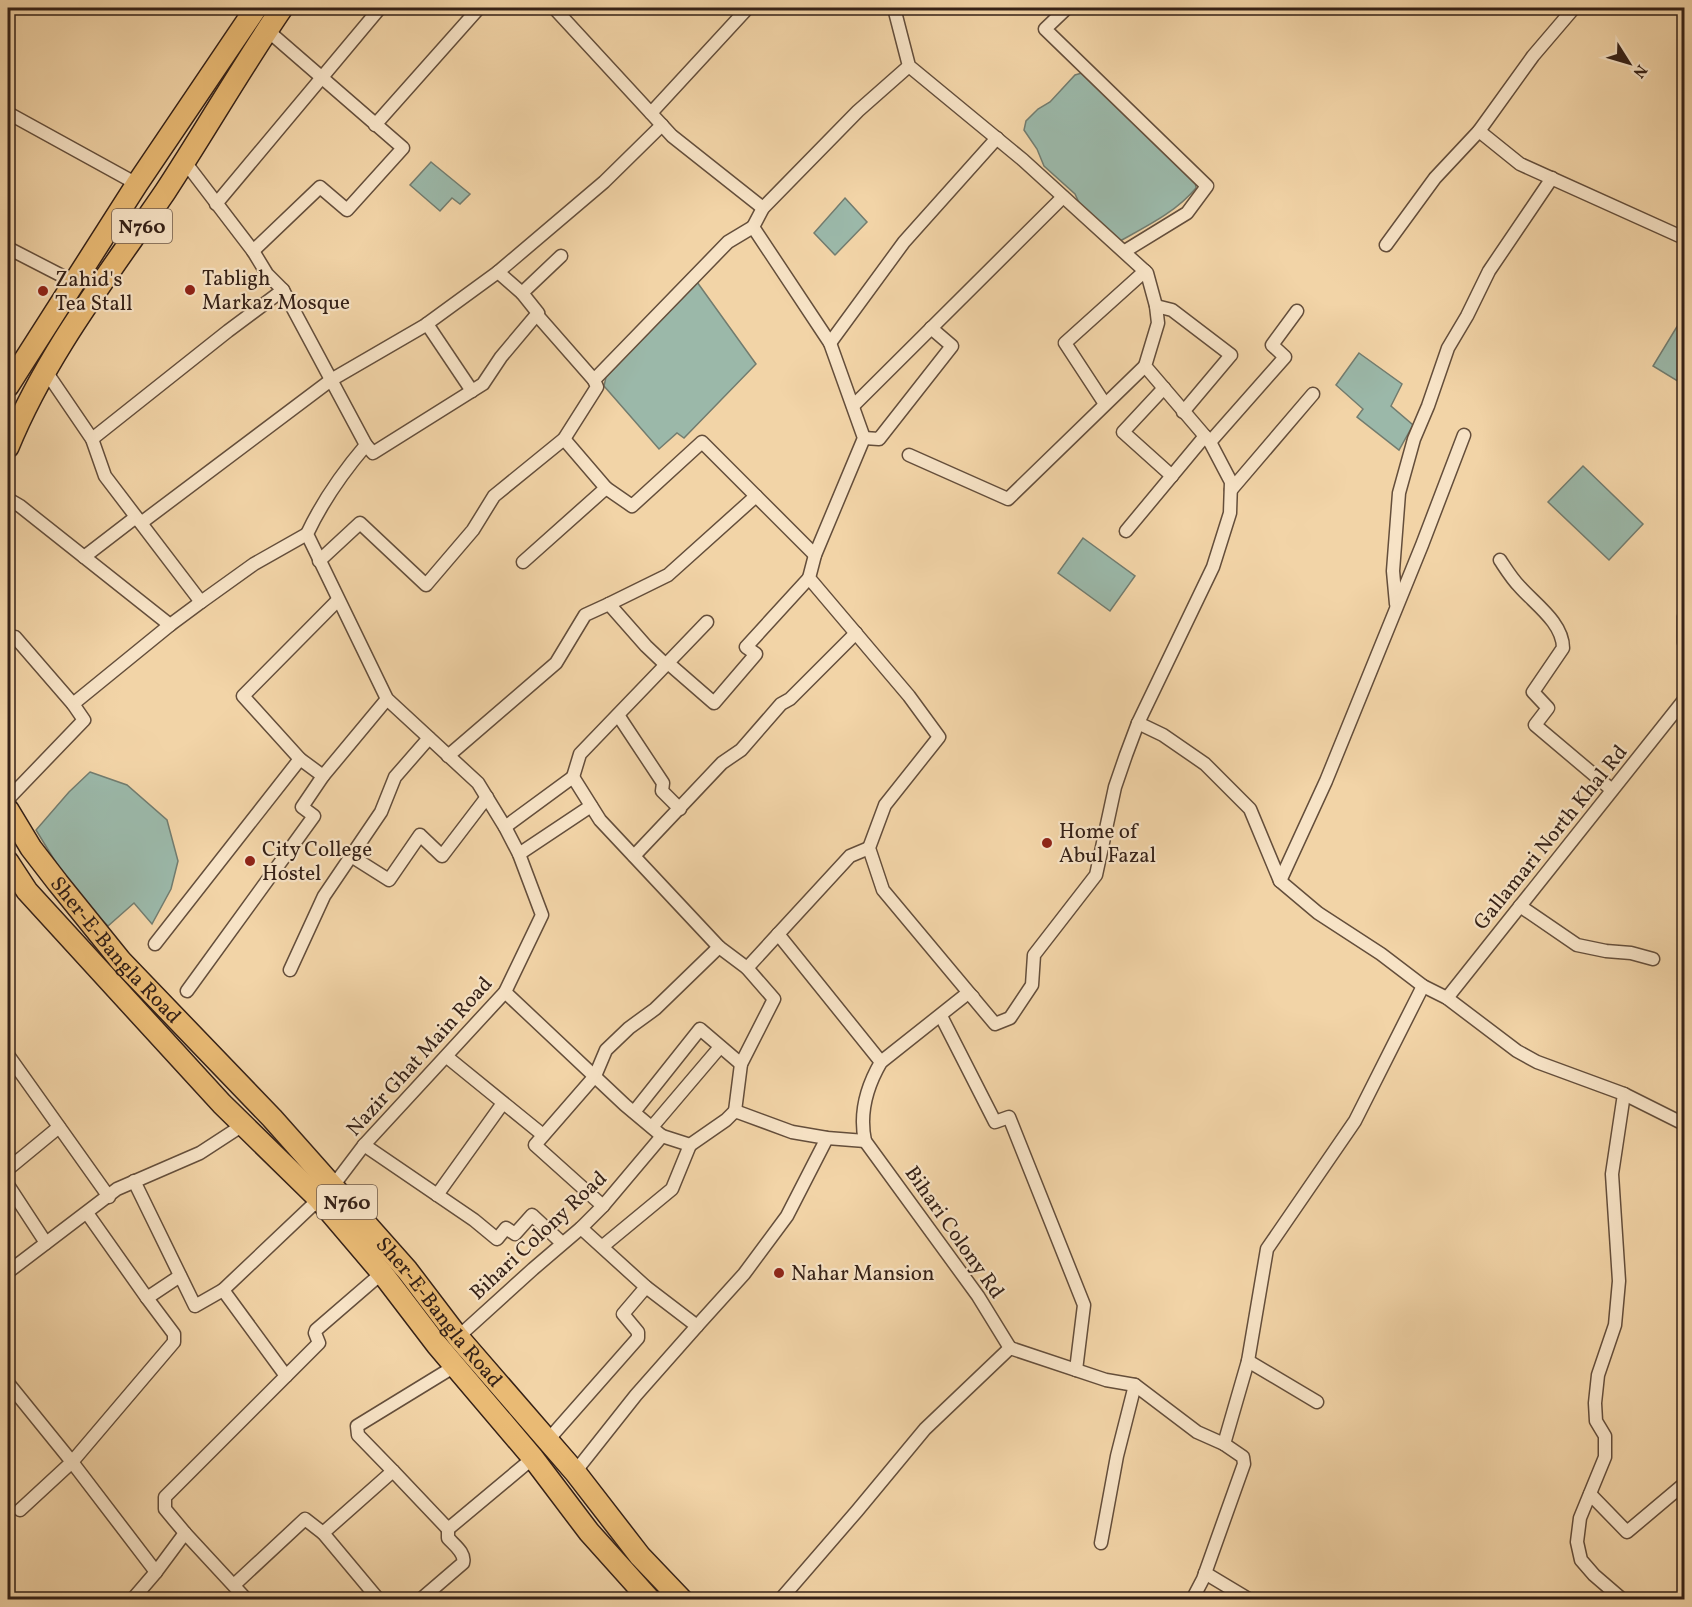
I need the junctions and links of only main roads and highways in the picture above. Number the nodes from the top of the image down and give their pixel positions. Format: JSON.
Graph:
{"nodes":[{"id":1,"x":256,"y":8,"type":"edge"},
{"id":2,"x":282,"y":8,"type":"edge"},
{"id":3,"x":110,"y":226,"type":"junction"},
{"id":4,"x":128,"y":245,"type":"junction"},
{"id":5,"x":8,"y":386,"type":"edge"},
{"id":6,"x":8,"y":447,"type":"edge"},
{"id":7,"x":8,"y":810,"type":"edge"},
{"id":8,"x":8,"y":862,"type":"edge"},
{"id":9,"x":121,"y":961,"type":"junction"},
{"id":10,"x":104,"y":976,"type":"junction"},
{"id":11,"x":240,"y":1086,"type":"junction"},
{"id":12,"x":222,"y":1104,"type":"junction"},
{"id":13,"x":326,"y":1192,"type":"junction"},
{"id":14,"x":650,"y":1599,"type":"edge"},
{"id":15,"x":682,"y":1599,"type":"edge"}],
"edges":[{"from":1,"to":3,"type":"highway","number":"N760"},
{"from":2,"to":4,"type":"highway","number":"N760"},
{"from":3,"to":4,"type":"highway"},
{"from":3,"to":5,"type":"highway","number":"N760"},
{"from":4,"to":6,"type":"highway","number":"N760"},
{"from":7,"to":9,"type":"highway","name":"Sher-E-Bangla Road","number":"N760"},
{"from":8,"to":10,"type":"highway","name":"Sher-E-Bangla Road","number":"N760"},
{"from":9,"to":10,"type":"highway"},
{"from":9,"to":11,"type":"highway","name":"Sher-E-Bangla Road","number":"N760"},
{"from":10,"to":12,"type":"highway","name":"Sher-E-Bangla Road","number":"N760"},
{"from":11,"to":12,"type":"highway"},
{"from":11,"to":13,"type":"highway","name":"Sher-E-Bangla Road","number":"N760"},
{"from":12,"to":13,"type":"highway","name":"Sher-E-Bangla Road","number":"N760"},
{"from":13,"to":14,"type":"highway","name":"Sher-E-Bangla Road","number":"N760"},
{"from":13,"to":15,"type":"highway","name":"Sher-E-Bangla Road","number":"N760"}]}
